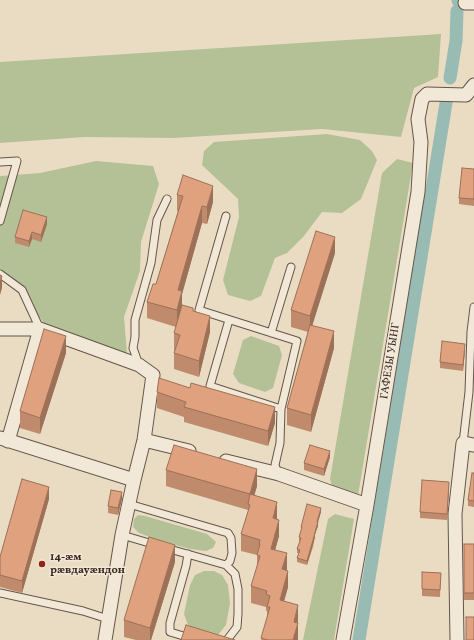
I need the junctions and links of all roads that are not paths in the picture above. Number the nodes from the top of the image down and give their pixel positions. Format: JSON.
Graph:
{"nodes":[{"id":1,"x":474,"y":85,"type":"edge"},
{"id":2,"x":0,"y":162,"type":"edge"},
{"id":3,"x":167,"y":199,"type":"dead end"},
{"id":4,"x":226,"y":216,"type":"dead end"},
{"id":5,"x":0,"y":221,"type":"edge"},
{"id":6,"x":291,"y":267,"type":"dead end"},
{"id":7,"x":0,"y":274,"type":"edge"},
{"id":8,"x":474,"y":307,"type":"edge"},
{"id":9,"x":229,"y":320,"type":"junction"},
{"id":10,"x":0,"y":328,"type":"edge"},
{"id":11,"x":40,"y":329,"type":"junction"},
{"id":12,"x":271,"y":333,"type":"junction"},
{"id":13,"x":139,"y":365,"type":"junction"},
{"id":14,"x":281,"y":409,"type":"junction"},
{"id":15,"x":4,"y":440,"type":"edge"},
{"id":16,"x":144,"y":440,"type":"junction"},
{"id":17,"x":468,"y":444,"type":"edge"},
{"id":18,"x":278,"y":474,"type":"junction"},
{"id":19,"x":134,"y":480,"type":"junction"},
{"id":20,"x":129,"y":504,"type":"junction"},
{"id":21,"x":367,"y":505,"type":"junction"},
{"id":22,"x":122,"y":535,"type":"junction"},
{"id":23,"x":188,"y":554,"type":"junction"},
{"id":24,"x":226,"y":565,"type":"junction"},
{"id":25,"x":0,"y":593,"type":"edge"},
{"id":26,"x":108,"y":619,"type":"junction"},
{"id":27,"x":105,"y":640,"type":"edge"},
{"id":28,"x":197,"y":640,"type":"edge"},
{"id":29,"x":227,"y":640,"type":"edge"},
{"id":30,"x":343,"y":640,"type":"edge"},
{"id":31,"x":457,"y":640,"type":"edge"}],
"edges":[{"from":1,"to":21,"type":"street","name":"ГАФЕЗЫ УЫНГ"},
{"from":2,"to":5,"type":"lane"},
{"from":3,"to":13,"type":"lane"},
{"from":4,"to":9,"type":"lane"},
{"from":6,"to":12,"type":"lane"},
{"from":7,"to":11,"type":"lane"},
{"from":8,"to":17,"type":"lane"},
{"from":9,"to":12,"type":"lane"},
{"from":9,"to":14,"type":"lane"},
{"from":10,"to":11,"type":"street"},
{"from":11,"to":13,"type":"street"},
{"from":11,"to":15,"type":"street"},
{"from":12,"to":14,"type":"lane"},
{"from":13,"to":16,"type":"street"},
{"from":14,"to":18,"type":"lane"},
{"from":15,"to":19,"type":"street"},
{"from":16,"to":18,"type":"street"},
{"from":16,"to":19,"type":"street"},
{"from":17,"to":31,"type":"street"},
{"from":18,"to":21,"type":"street"},
{"from":19,"to":20,"type":"street"},
{"from":20,"to":22,"type":"street"},
{"from":20,"to":24,"type":"lane"},
{"from":21,"to":30,"type":"street","name":"ГАФЕЗЫ УЫНГ"},
{"from":22,"to":23,"type":"lane"},
{"from":22,"to":26,"type":"street"},
{"from":23,"to":24,"type":"lane"},
{"from":23,"to":28,"type":"lane"},
{"from":24,"to":29,"type":"lane"},
{"from":25,"to":26,"type":"lane"},
{"from":26,"to":27,"type":"street"}]}
